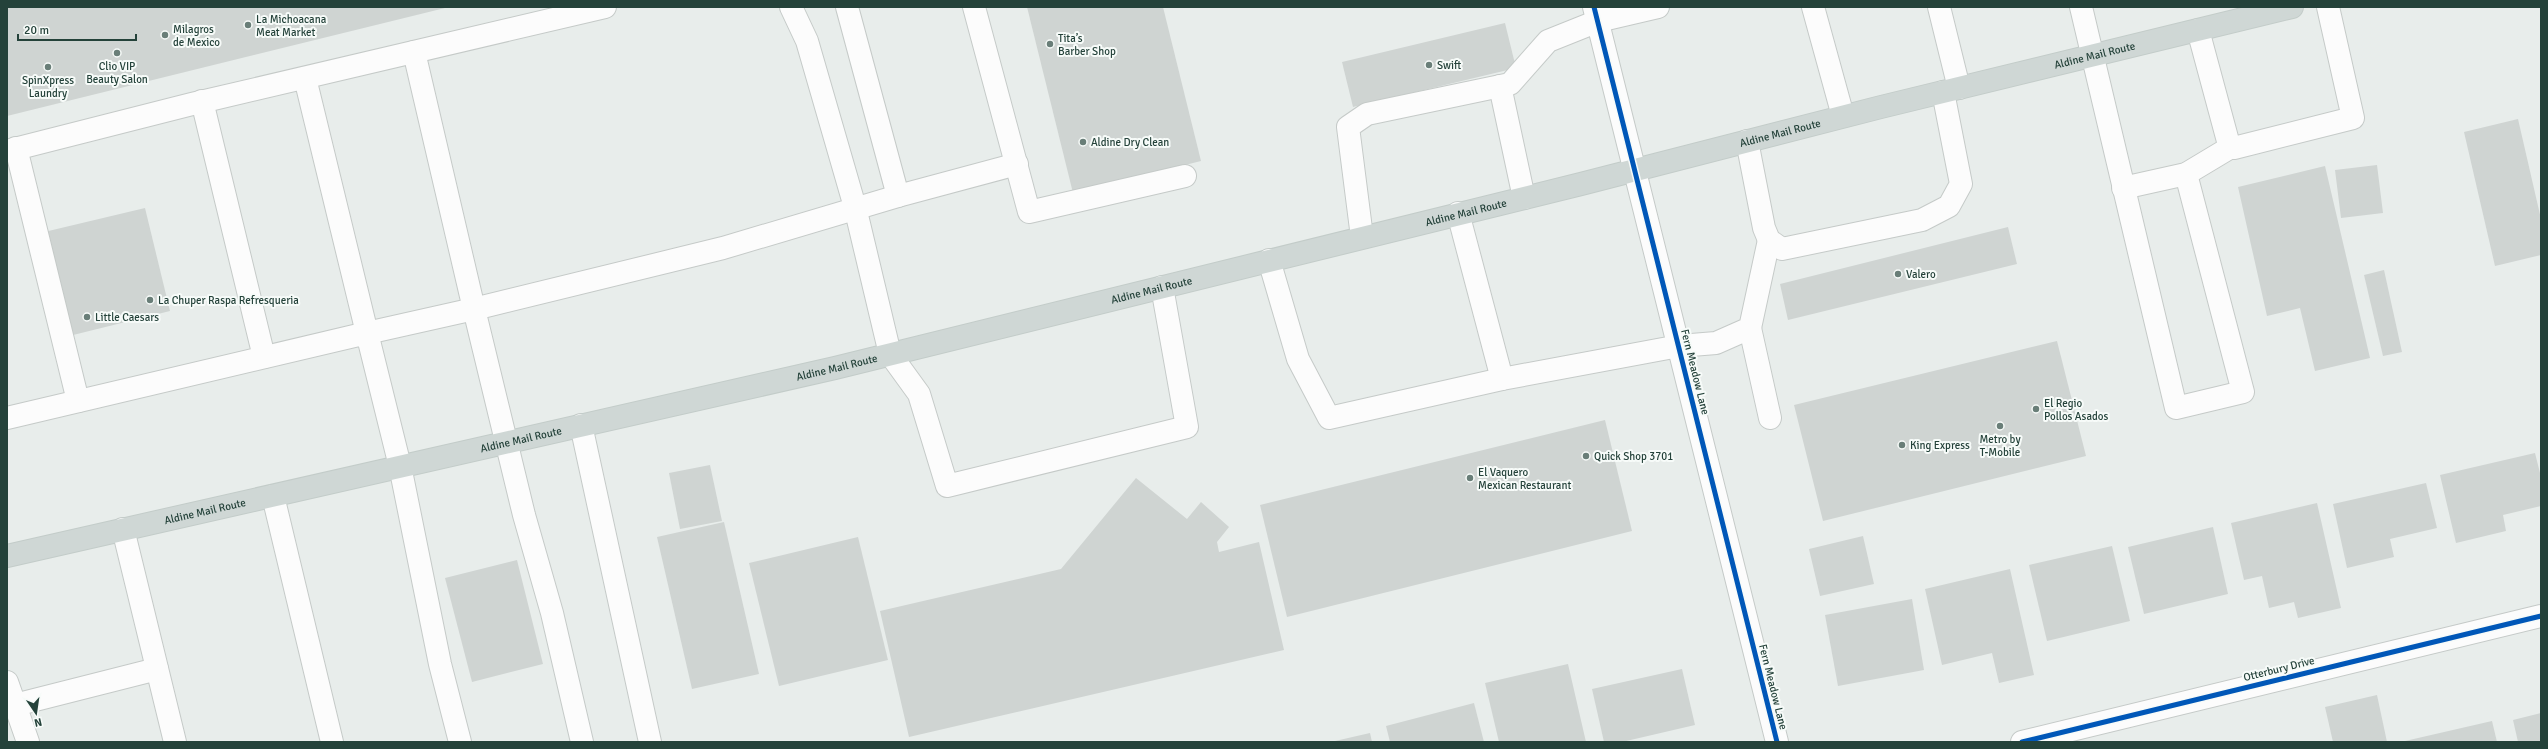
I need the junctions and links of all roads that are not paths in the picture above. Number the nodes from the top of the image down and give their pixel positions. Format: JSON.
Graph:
{"nodes":[{"id":1,"x":605,"y":7,"type":"edge"},
{"id":2,"x":791,"y":7,"type":"edge"},
{"id":3,"x":847,"y":7,"type":"edge"},
{"id":4,"x":974,"y":7,"type":"edge"},
{"id":5,"x":1658,"y":7,"type":"edge"},
{"id":6,"x":1813,"y":7,"type":"edge"},
{"id":7,"x":1939,"y":7,"type":"edge"},
{"id":8,"x":2081,"y":7,"type":"edge"},
{"id":9,"x":2292,"y":7,"type":"edge"},
{"id":10,"x":2328,"y":7,"type":"edge"},
{"id":11,"x":1596,"y":14,"type":"edge"},
{"id":12,"x":2198,"y":30,"type":"junction"},
{"id":13,"x":414,"y":52,"type":"junction"},
{"id":14,"x":2091,"y":56,"type":"junction"},
{"id":15,"x":305,"y":78,"type":"junction"},
{"id":16,"x":1500,"y":86,"type":"junction"},
{"id":17,"x":1951,"y":90,"type":"junction"},
{"id":18,"x":202,"y":101,"type":"junction"},
{"id":19,"x":1843,"y":116,"type":"junction"},
{"id":20,"x":1747,"y":140,"type":"junction"},
{"id":21,"x":2231,"y":147,"type":"junction"},
{"id":22,"x":12,"y":149,"type":"edge"},
{"id":23,"x":1017,"y":164,"type":"junction"},
{"id":24,"x":1634,"y":170,"type":"junction"},
{"id":25,"x":2186,"y":174,"type":"junction"},
{"id":26,"x":1185,"y":176,"type":"dead end"},
{"id":27,"x":2123,"y":188,"type":"junction"},
{"id":28,"x":898,"y":196,"type":"junction"},
{"id":29,"x":1524,"y":198,"type":"junction"},
{"id":30,"x":855,"y":207,"type":"junction"},
{"id":31,"x":1458,"y":213,"type":"junction"},
{"id":32,"x":1362,"y":237,"type":"junction"},
{"id":33,"x":1769,"y":240,"type":"junction"},
{"id":34,"x":1269,"y":260,"type":"junction"},
{"id":35,"x":1162,"y":287,"type":"junction"},
{"id":36,"x":474,"y":308,"type":"junction"},
{"id":37,"x":1750,"y":328,"type":"junction"},
{"id":38,"x":366,"y":333,"type":"junction"},
{"id":39,"x":1679,"y":346,"type":"junction"},
{"id":40,"x":890,"y":354,"type":"junction"},
{"id":41,"x":264,"y":357,"type":"junction"},
{"id":42,"x":1502,"y":379,"type":"junction"},
{"id":43,"x":78,"y":401,"type":"junction"},
{"id":44,"x":7,"y":418,"type":"edge"},
{"id":45,"x":1770,"y":418,"type":"dead end"},
{"id":46,"x":581,"y":425,"type":"junction"},
{"id":47,"x":507,"y":442,"type":"junction"},
{"id":48,"x":400,"y":466,"type":"junction"},
{"id":49,"x":273,"y":496,"type":"junction"},
{"id":50,"x":123,"y":529,"type":"junction"},
{"id":51,"x":7,"y":556,"type":"edge"},
{"id":52,"x":2541,"y":616,"type":"edge"},
{"id":53,"x":157,"y":669,"type":"junction"},
{"id":54,"x":7,"y":682,"type":"edge"},
{"id":55,"x":15,"y":705,"type":"junction"},
{"id":56,"x":28,"y":742,"type":"edge"},
{"id":57,"x":175,"y":742,"type":"edge"},
{"id":58,"x":332,"y":742,"type":"edge"},
{"id":59,"x":460,"y":742,"type":"edge"},
{"id":60,"x":582,"y":742,"type":"edge"},
{"id":61,"x":650,"y":742,"type":"edge"},
{"id":62,"x":1777,"y":742,"type":"edge"},
{"id":63,"x":2022,"y":742,"type":"edge"}],
"edges":[{"from":1,"to":13,"type":"street"},
{"from":2,"to":30,"type":"street"},
{"from":3,"to":28,"type":"street"},
{"from":4,"to":23,"type":"street"},
{"from":5,"to":11,"type":"street"},
{"from":6,"to":19,"type":"street"},
{"from":7,"to":17,"type":"street"},
{"from":8,"to":14,"type":"street"},
{"from":9,"to":12,"type":"main road","name":"Aldine Mail Route"},
{"from":10,"to":21,"type":"street"},
{"from":11,"to":16,"type":"street"},
{"from":11,"to":24,"type":"street","name":"Fern Meadow Lane"},
{"from":12,"to":14,"type":"main road","name":"Aldine Mail Route"},
{"from":12,"to":21,"type":"street"},
{"from":13,"to":15,"type":"street"},
{"from":13,"to":36,"type":"street"},
{"from":14,"to":17,"type":"main road","name":"Aldine Mail Route"},
{"from":14,"to":27,"type":"street"},
{"from":15,"to":18,"type":"street"},
{"from":15,"to":38,"type":"street"},
{"from":16,"to":29,"type":"street"},
{"from":16,"to":32,"type":"street"},
{"from":17,"to":19,"type":"main road","name":"Aldine Mail Route"},
{"from":17,"to":33,"type":"street"},
{"from":18,"to":22,"type":"street"},
{"from":18,"to":41,"type":"street"},
{"from":19,"to":20,"type":"main road","name":"Aldine Mail Route"},
{"from":20,"to":24,"type":"main road","name":"Aldine Mail Route"},
{"from":20,"to":33,"type":"street"},
{"from":21,"to":25,"type":"street"},
{"from":22,"to":43,"type":"street"},
{"from":23,"to":26,"type":"street"},
{"from":23,"to":28,"type":"street"},
{"from":24,"to":29,"type":"main road","name":"Aldine Mail Route"},
{"from":24,"to":39,"type":"street","name":"Fern Meadow Lane"},
{"from":25,"to":27,"type":"street"},
{"from":25,"to":27,"type":"street"},
{"from":28,"to":30,"type":"street"},
{"from":29,"to":31,"type":"main road","name":"Aldine Mail Route"},
{"from":30,"to":36,"type":"street"},
{"from":30,"to":40,"type":"street"},
{"from":31,"to":32,"type":"main road","name":"Aldine Mail Route"},
{"from":31,"to":42,"type":"street"},
{"from":32,"to":34,"type":"main road","name":"Aldine Mail Route"},
{"from":33,"to":37,"type":"street"},
{"from":34,"to":35,"type":"main road","name":"Aldine Mail Route"},
{"from":34,"to":42,"type":"street"},
{"from":35,"to":40,"type":"main road","name":"Aldine Mail Route"},
{"from":35,"to":40,"type":"street"},
{"from":36,"to":38,"type":"street"},
{"from":36,"to":47,"type":"street"},
{"from":37,"to":39,"type":"street"},
{"from":37,"to":45,"type":"street"},
{"from":38,"to":41,"type":"street"},
{"from":38,"to":48,"type":"street"},
{"from":39,"to":42,"type":"street"},
{"from":39,"to":62,"type":"street","name":"Fern Meadow Lane"},
{"from":40,"to":46,"type":"main road","name":"Aldine Mail Route"},
{"from":41,"to":43,"type":"street"},
{"from":43,"to":44,"type":"street"},
{"from":46,"to":47,"type":"main road","name":"Aldine Mail Route"},
{"from":46,"to":61,"type":"street"},
{"from":47,"to":48,"type":"main road","name":"Aldine Mail Route"},
{"from":47,"to":60,"type":"street"},
{"from":48,"to":49,"type":"main road","name":"Aldine Mail Route"},
{"from":48,"to":59,"type":"street"},
{"from":49,"to":50,"type":"main road","name":"Aldine Mail Route"},
{"from":49,"to":58,"type":"street"},
{"from":50,"to":51,"type":"main road","name":"Aldine Mail Route"},
{"from":50,"to":53,"type":"street"},
{"from":52,"to":63,"type":"street","name":"Otterbury Drive"},
{"from":53,"to":55,"type":"street"},
{"from":53,"to":57,"type":"street"},
{"from":54,"to":55,"type":"street"},
{"from":55,"to":56,"type":"street"}]}
